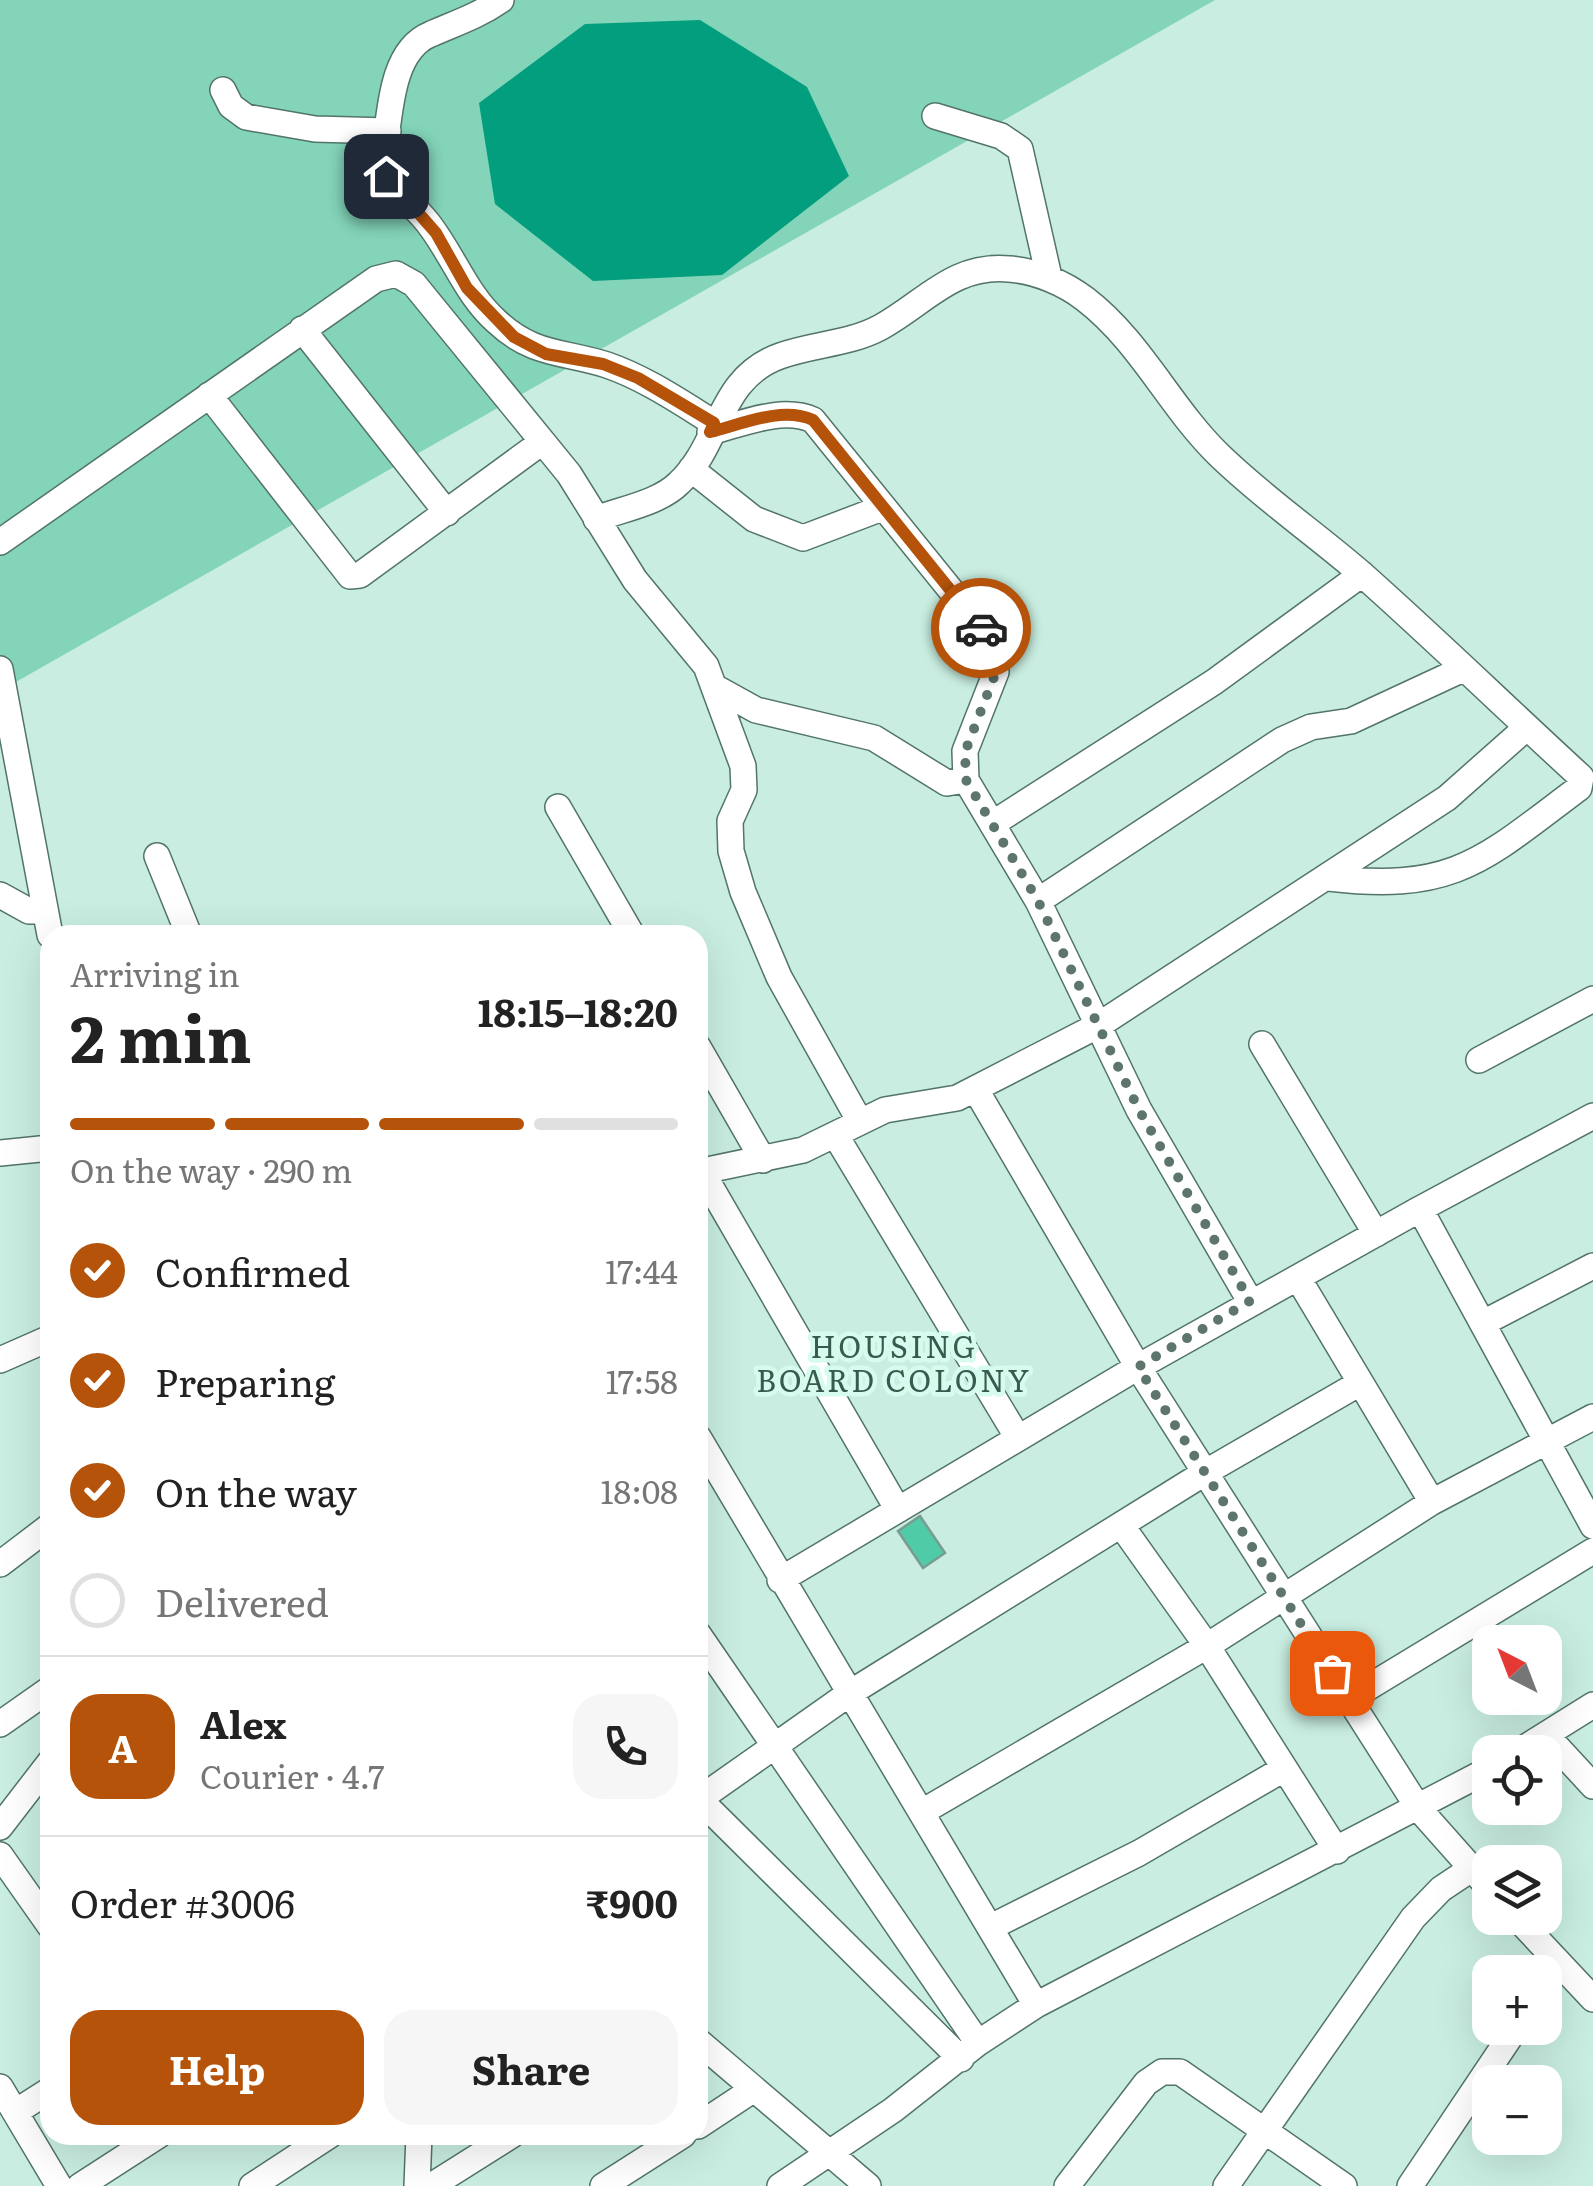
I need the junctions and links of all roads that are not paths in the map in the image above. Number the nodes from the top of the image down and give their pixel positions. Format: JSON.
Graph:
{"nodes":[{"id":1,"x":502,"y":0,"type":"edge"},
{"id":2,"x":222,"y":90,"type":"dead end"},
{"id":3,"x":934,"y":116,"type":"dead end"},
{"id":4,"x":388,"y":131,"type":"junction"},
{"id":5,"x":1049,"y":277,"type":"junction"},
{"id":6,"x":302,"y":329,"type":"junction"},
{"id":7,"x":209,"y":396,"type":"junction"},
{"id":8,"x":712,"y":428,"type":"junction"},
{"id":9,"x":542,"y":442,"type":"junction"},
{"id":10,"x":691,"y":469,"type":"junction"},
{"id":11,"x":882,"y":508,"type":"junction"},
{"id":12,"x":447,"y":512,"type":"junction"},
{"id":13,"x":596,"y":518,"type":"junction"},
{"id":14,"x":0,"y":542,"type":"edge"},
{"id":15,"x":1362,"y":574,"type":"junction"},
{"id":16,"x":0,"y":669,"type":"edge"},
{"id":17,"x":1462,"y":669,"type":"junction"},
{"id":18,"x":718,"y":689,"type":"junction"},
{"id":19,"x":4,"y":707,"type":"edge"},
{"id":20,"x":1526,"y":728,"type":"junction"},
{"id":21,"x":966,"y":780,"type":"junction"},
{"id":22,"x":1586,"y":790,"type":"edge"},
{"id":23,"x":558,"y":808,"type":"dead end"},
{"id":24,"x":992,"y":824,"type":"junction"},
{"id":25,"x":158,"y":856,"type":"dead end"},
{"id":26,"x":1329,"y":878,"type":"junction"},
{"id":27,"x":0,"y":895,"type":"edge"},
{"id":28,"x":1038,"y":901,"type":"junction"},
{"id":29,"x":48,"y":923,"type":"edge"},
{"id":30,"x":185,"y":925,"type":"edge"},
{"id":31,"x":626,"y":925,"type":"edge"},
{"id":32,"x":1593,"y":999,"type":"edge"},
{"id":33,"x":1099,"y":1025,"type":"junction"},
{"id":34,"x":1262,"y":1044,"type":"dead end"},
{"id":35,"x":1479,"y":1060,"type":"dead end"},
{"id":36,"x":708,"y":1065,"type":"edge"},
{"id":37,"x":976,"y":1090,"type":"junction"},
{"id":38,"x":1593,"y":1116,"type":"edge"},
{"id":39,"x":859,"y":1120,"type":"junction"},
{"id":40,"x":836,"y":1136,"type":"junction"},
{"id":41,"x":40,"y":1149,"type":"edge"},
{"id":42,"x":0,"y":1152,"type":"edge"},
{"id":43,"x":764,"y":1160,"type":"junction"},
{"id":44,"x":708,"y":1170,"type":"edge"},
{"id":45,"x":708,"y":1186,"type":"edge"},
{"id":46,"x":1420,"y":1209,"type":"junction"},
{"id":47,"x":1376,"y":1234,"type":"junction"},
{"id":48,"x":1593,"y":1266,"type":"edge"},
{"id":49,"x":1298,"y":1278,"type":"junction"},
{"id":50,"x":1250,"y":1301,"type":"junction"},
{"id":51,"x":1485,"y":1322,"type":"junction"},
{"id":52,"x":40,"y":1342,"type":"edge"},
{"id":53,"x":0,"y":1360,"type":"edge"},
{"id":54,"x":1138,"y":1367,"type":"junction"},
{"id":55,"x":1360,"y":1384,"type":"junction"},
{"id":56,"x":1593,"y":1416,"type":"edge"},
{"id":57,"x":1018,"y":1438,"type":"junction"},
{"id":58,"x":1548,"y":1438,"type":"junction"},
{"id":59,"x":708,"y":1454,"type":"edge"},
{"id":60,"x":1206,"y":1472,"type":"junction"},
{"id":61,"x":1432,"y":1502,"type":"junction"},
{"id":62,"x":898,"y":1510,"type":"junction"},
{"id":63,"x":1121,"y":1524,"type":"junction"},
{"id":64,"x":1593,"y":1526,"type":"edge"},
{"id":65,"x":40,"y":1534,"type":"edge"},
{"id":66,"x":1593,"y":1551,"type":"edge"},
{"id":67,"x":0,"y":1564,"type":"edge"},
{"id":68,"x":780,"y":1580,"type":"junction"},
{"id":69,"x":1283,"y":1594,"type":"junction"},
{"id":70,"x":1207,"y":1646,"type":"junction"},
{"id":71,"x":708,"y":1649,"type":"edge"},
{"id":72,"x":850,"y":1693,"type":"junction"},
{"id":73,"x":40,"y":1696,"type":"edge"},
{"id":74,"x":1348,"y":1699,"type":"junction"},
{"id":75,"x":1593,"y":1705,"type":"edge"},
{"id":76,"x":0,"y":1724,"type":"edge"},
{"id":77,"x":1546,"y":1735,"type":"edge"},
{"id":78,"x":771,"y":1744,"type":"junction"},
{"id":79,"x":1562,"y":1752,"type":"edge"},
{"id":80,"x":1282,"y":1770,"type":"junction"},
{"id":81,"x":40,"y":1774,"type":"edge"},
{"id":82,"x":1472,"y":1780,"type":"edge"},
{"id":83,"x":1593,"y":1786,"type":"edge"},
{"id":84,"x":708,"y":1791,"type":"edge"},
{"id":85,"x":708,"y":1808,"type":"edge"},
{"id":86,"x":1420,"y":1810,"type":"junction"},
{"id":87,"x":922,"y":1812,"type":"junction"},
{"id":88,"x":1,"y":1823,"type":"edge"},
{"id":89,"x":1337,"y":1851,"type":"junction"},
{"id":90,"x":0,"y":1856,"type":"edge"},
{"id":91,"x":1471,"y":1869,"type":"joint"},
{"id":92,"x":40,"y":1912,"type":"edge"},
{"id":93,"x":992,"y":1927,"type":"junction"},
{"id":94,"x":1562,"y":1980,"type":"edge"},
{"id":95,"x":1593,"y":1999,"type":"edge"},
{"id":96,"x":1036,"y":2005,"type":"junction"},
{"id":97,"x":1505,"y":2045,"type":"edge"},
{"id":98,"x":708,"y":2050,"type":"edge"},
{"id":99,"x":970,"y":2051,"type":"junction"},
{"id":100,"x":0,"y":2087,"type":"edge"},
{"id":101,"x":754,"y":2089,"type":"junction"},
{"id":102,"x":40,"y":2096,"type":"edge"},
{"id":103,"x":17,"y":2110,"type":"junction"},
{"id":104,"x":708,"y":2119,"type":"edge"},
{"id":105,"x":1263,"y":2129,"type":"junction"},
{"id":106,"x":144,"y":2145,"type":"edge"},
{"id":107,"x":315,"y":2145,"type":"edge"},
{"id":108,"x":419,"y":2145,"type":"edge"},
{"id":109,"x":496,"y":2145,"type":"edge"},
{"id":110,"x":668,"y":2145,"type":"edge"},
{"id":111,"x":830,"y":2154,"type":"junction"},
{"id":112,"x":59,"y":2186,"type":"edge"},
{"id":113,"x":80,"y":2186,"type":"edge"},
{"id":114,"x":252,"y":2186,"type":"edge"},
{"id":115,"x":417,"y":2186,"type":"edge"},
{"id":116,"x":431,"y":2186,"type":"edge"},
{"id":117,"x":604,"y":2186,"type":"edge"},
{"id":118,"x":780,"y":2186,"type":"edge"},
{"id":119,"x":868,"y":2186,"type":"edge"},
{"id":120,"x":1067,"y":2186,"type":"edge"},
{"id":121,"x":1226,"y":2186,"type":"edge"},
{"id":122,"x":1344,"y":2186,"type":"edge"},
{"id":123,"x":1410,"y":2186,"type":"edge"}],
"edges":[{"from":1,"to":4,"type":"street"},
{"from":2,"to":4,"type":"street"},
{"from":3,"to":5,"type":"street"},
{"from":4,"to":8,"type":"street"},
{"from":5,"to":8,"type":"street"},
{"from":5,"to":15,"type":"street"},
{"from":6,"to":7,"type":"street"},
{"from":6,"to":9,"type":"street"},
{"from":6,"to":12,"type":"street"},
{"from":7,"to":12,"type":"street"},
{"from":7,"to":14,"type":"street"},
{"from":8,"to":10,"type":"street"},
{"from":8,"to":11,"type":"street"},
{"from":9,"to":12,"type":"street"},
{"from":9,"to":13,"type":"street"},
{"from":10,"to":11,"type":"street"},
{"from":10,"to":13,"type":"street"},
{"from":11,"to":21,"type":"street"},
{"from":13,"to":18,"type":"street"},
{"from":15,"to":17,"type":"street"},
{"from":15,"to":24,"type":"street"},
{"from":16,"to":19,"type":"street"},
{"from":17,"to":20,"type":"street"},
{"from":17,"to":28,"type":"street"},
{"from":18,"to":21,"type":"street"},
{"from":18,"to":39,"type":"street"},
{"from":19,"to":29,"type":"street"},
{"from":20,"to":22,"type":"street"},
{"from":20,"to":26,"type":"street"},
{"from":21,"to":24,"type":"street"},
{"from":22,"to":26,"type":"street"},
{"from":23,"to":31,"type":"street"},
{"from":24,"to":28,"type":"street"},
{"from":25,"to":30,"type":"street"},
{"from":26,"to":33,"type":"street"},
{"from":27,"to":29,"type":"street"},
{"from":28,"to":33,"type":"street"},
{"from":32,"to":35,"type":"street"},
{"from":33,"to":37,"type":"street"},
{"from":33,"to":50,"type":"street"},
{"from":34,"to":47,"type":"street"},
{"from":36,"to":43,"type":"street"},
{"from":37,"to":39,"type":"street"},
{"from":37,"to":54,"type":"street"},
{"from":38,"to":46,"type":"street"},
{"from":39,"to":40,"type":"street"},
{"from":40,"to":43,"type":"street"},
{"from":40,"to":57,"type":"street"},
{"from":41,"to":42,"type":"street"},
{"from":43,"to":44,"type":"street"},
{"from":45,"to":62,"type":"street"},
{"from":46,"to":47,"type":"street"},
{"from":46,"to":51,"type":"street"},
{"from":47,"to":49,"type":"street"},
{"from":48,"to":51,"type":"street"},
{"from":49,"to":50,"type":"street"},
{"from":49,"to":55,"type":"street"},
{"from":50,"to":54,"type":"street"},
{"from":51,"to":58,"type":"street"},
{"from":52,"to":53,"type":"street"},
{"from":54,"to":57,"type":"street"},
{"from":54,"to":60,"type":"street"},
{"from":55,"to":60,"type":"street"},
{"from":55,"to":61,"type":"street"},
{"from":56,"to":58,"type":"street"},
{"from":57,"to":62,"type":"street"},
{"from":58,"to":61,"type":"street"},
{"from":58,"to":64,"type":"street"},
{"from":59,"to":68,"type":"street"},
{"from":60,"to":63,"type":"street"},
{"from":60,"to":69,"type":"street"},
{"from":61,"to":69,"type":"street"},
{"from":62,"to":68,"type":"street"},
{"from":63,"to":70,"type":"street"},
{"from":63,"to":72,"type":"street"},
{"from":65,"to":67,"type":"street"},
{"from":66,"to":74,"type":"street"},
{"from":68,"to":72,"type":"street"},
{"from":69,"to":70,"type":"street"},
{"from":69,"to":74,"type":"street"},
{"from":70,"to":80,"type":"street"},
{"from":70,"to":87,"type":"street"},
{"from":71,"to":78,"type":"street"},
{"from":72,"to":78,"type":"street"},
{"from":72,"to":87,"type":"street"},
{"from":73,"to":76,"type":"street"},
{"from":74,"to":86,"type":"street"},
{"from":75,"to":77,"type":"street"},
{"from":78,"to":84,"type":"street"},
{"from":78,"to":99,"type":"street"},
{"from":79,"to":83,"type":"street"},
{"from":80,"to":89,"type":"street"},
{"from":80,"to":93,"type":"street"},
{"from":81,"to":88,"type":"street"},
{"from":82,"to":86,"type":"street"},
{"from":85,"to":99,"type":"street"},
{"from":86,"to":89,"type":"street"},
{"from":86,"to":91,"type":"street"},
{"from":87,"to":93,"type":"street"},
{"from":89,"to":96,"type":"street"},
{"from":90,"to":92,"type":"street"},
{"from":91,"to":105,"type":"street"},
{"from":93,"to":96,"type":"street"},
{"from":94,"to":95,"type":"street"},
{"from":96,"to":99,"type":"street"},
{"from":97,"to":123,"type":"street"},
{"from":98,"to":101,"type":"street"},
{"from":99,"to":111,"type":"street"},
{"from":100,"to":103,"type":"street"},
{"from":101,"to":104,"type":"street"},
{"from":101,"to":111,"type":"street"},
{"from":102,"to":103,"type":"street"},
{"from":103,"to":112,"type":"street"},
{"from":105,"to":120,"type":"street"},
{"from":105,"to":121,"type":"street"},
{"from":105,"to":122,"type":"street"},
{"from":106,"to":113,"type":"street"},
{"from":107,"to":114,"type":"street"},
{"from":108,"to":115,"type":"street"},
{"from":109,"to":116,"type":"street"},
{"from":110,"to":117,"type":"street"},
{"from":111,"to":118,"type":"street"},
{"from":111,"to":119,"type":"street"}]}
